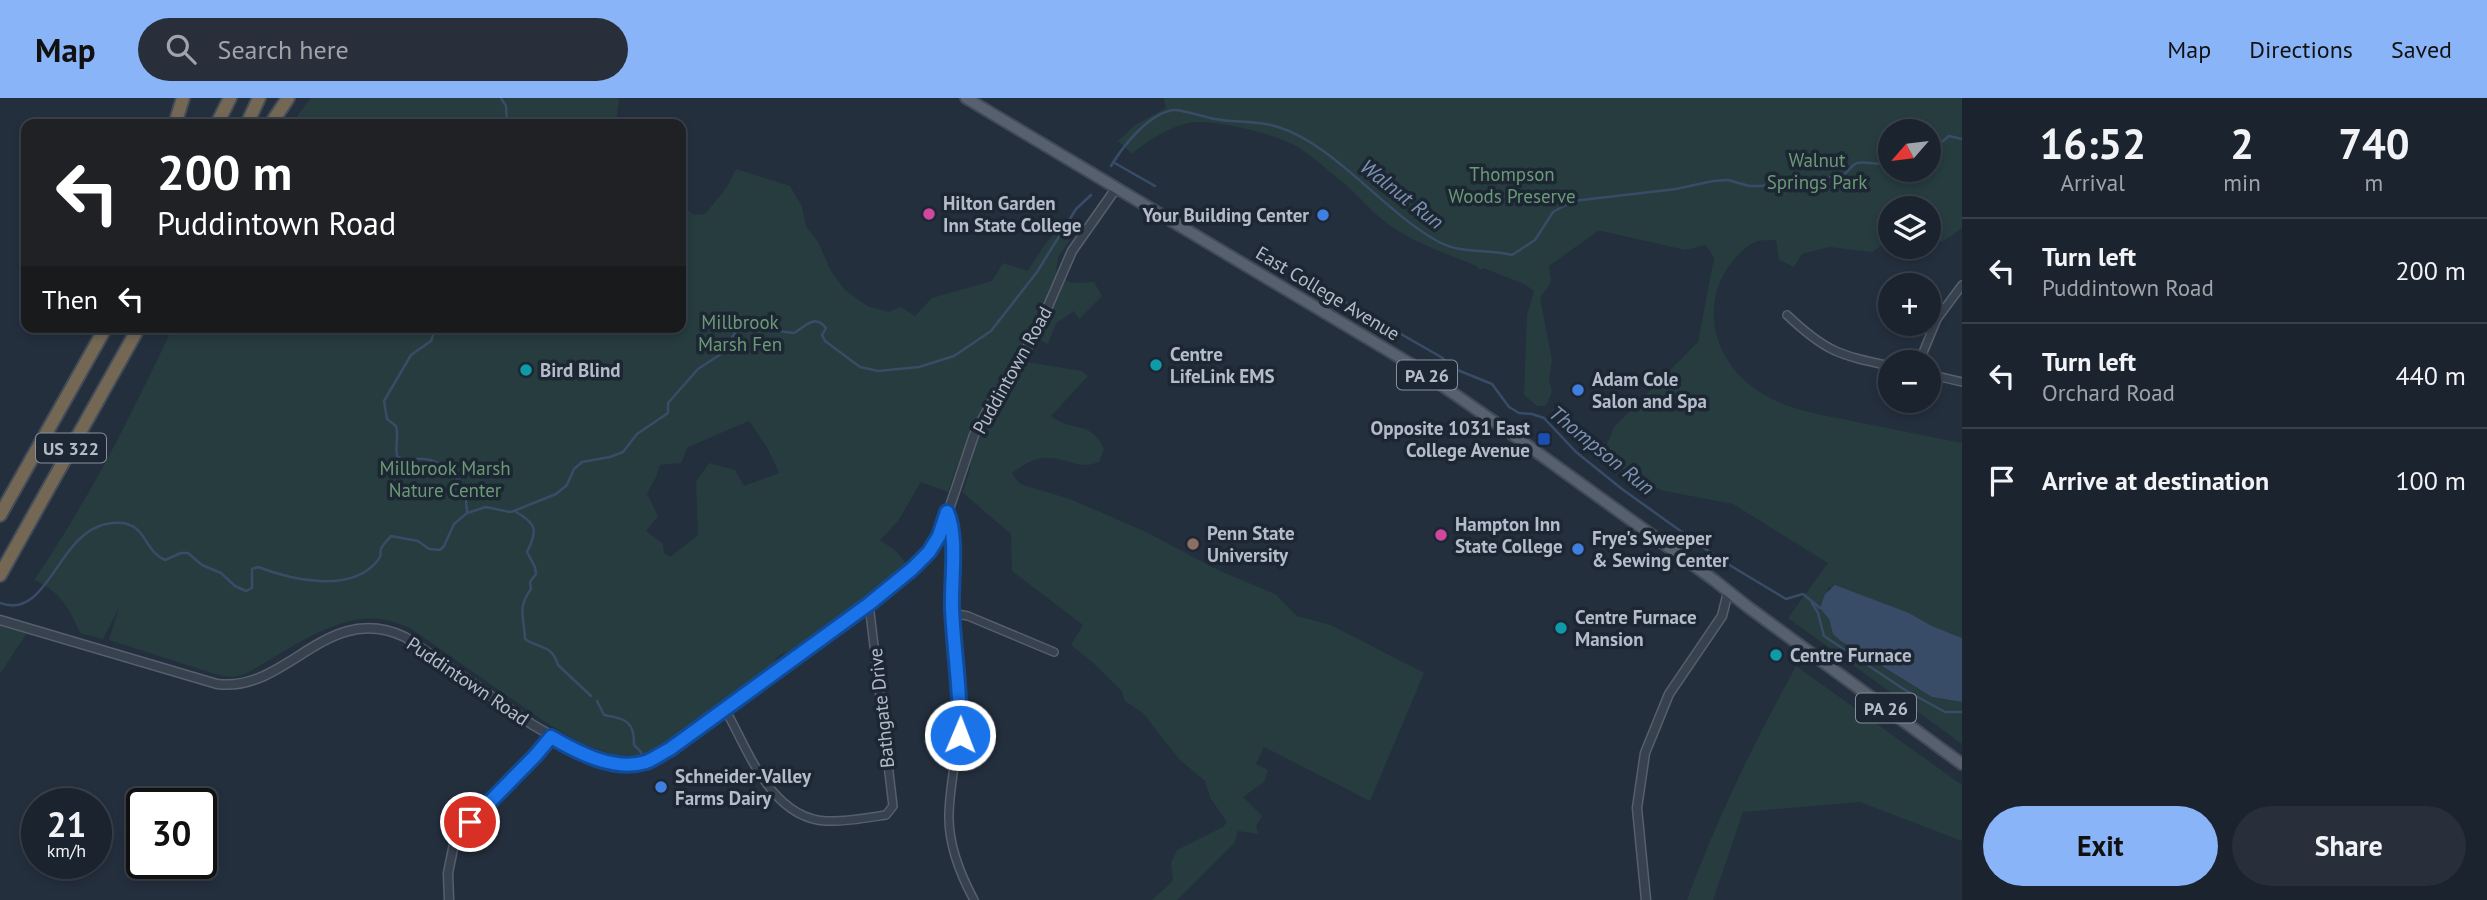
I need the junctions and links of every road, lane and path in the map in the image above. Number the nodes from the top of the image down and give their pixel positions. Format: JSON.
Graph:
{"nodes":[{"id":1,"x":183,"y":98,"type":"edge"},
{"id":2,"x":230,"y":98,"type":"edge"},
{"id":3,"x":259,"y":98,"type":"edge"},
{"id":4,"x":288,"y":98,"type":"edge"},
{"id":5,"x":966,"y":98,"type":"edge"},
{"id":6,"x":177,"y":119,"type":"edge"},
{"id":7,"x":220,"y":119,"type":"edge"},
{"id":8,"x":249,"y":119,"type":"edge"},
{"id":9,"x":274,"y":119,"type":"edge"},
{"id":10,"x":1117,"y":187,"type":"junction"},
{"id":11,"x":1962,"y":285,"type":"edge"},
{"id":12,"x":1787,"y":315,"type":"dead end"},
{"id":13,"x":93,"y":333,"type":"edge"},
{"id":14,"x":103,"y":333,"type":"edge"},
{"id":15,"x":136,"y":333,"type":"edge"},
{"id":16,"x":142,"y":333,"type":"edge"},
{"id":17,"x":1924,"y":350,"type":"edge"},
{"id":18,"x":1878,"y":363,"type":"edge"},
{"id":19,"x":1941,"y":377,"type":"edge"},
{"id":20,"x":1962,"y":382,"type":"edge"},
{"id":21,"x":88,"y":417,"type":"junction"},
{"id":22,"x":0,"y":512,"type":"edge"},
{"id":23,"x":947,"y":512,"type":"junction"},
{"id":24,"x":2,"y":572,"type":"edge"},
{"id":25,"x":1728,"y":592,"type":"junction"},
{"id":26,"x":869,"y":604,"type":"junction"},
{"id":27,"x":952,"y":613,"type":"junction"},
{"id":28,"x":0,"y":620,"type":"edge"},
{"id":29,"x":1054,"y":652,"type":"dead end"},
{"id":30,"x":725,"y":709,"type":"junction"},
{"id":31,"x":551,"y":737,"type":"junction"},
{"id":32,"x":1962,"y":764,"type":"edge"},
{"id":33,"x":449,"y":900,"type":"edge"},
{"id":34,"x":974,"y":900,"type":"edge"},
{"id":35,"x":1646,"y":900,"type":"edge"}],
"edges":[{"from":1,"to":6,"type":"highway"},
{"from":2,"to":7,"type":"highway"},
{"from":3,"to":8,"type":"highway"},
{"from":4,"to":9,"type":"highway"},
{"from":5,"to":10,"type":"main road","name":"East College Avenue","number":"PA 26"},
{"from":10,"to":23,"type":"street","name":"Puddintown Road"},
{"from":10,"to":25,"type":"main road","name":"East College Avenue","number":"PA 26"},
{"from":11,"to":17,"type":"street"},
{"from":12,"to":18,"type":"street"},
{"from":13,"to":22,"type":"highway"},
{"from":14,"to":22,"type":"highway","number":"US 322"},
{"from":15,"to":21,"type":"highway","number":"US 322"},
{"from":16,"to":21,"type":"highway"},
{"from":19,"to":20,"type":"street"},
{"from":21,"to":24,"type":"highway","number":"US 322"},
{"from":23,"to":26,"type":"street","name":"Puddintown Road"},
{"from":23,"to":27,"type":"street"},
{"from":25,"to":32,"type":"main road","name":"East College Avenue","number":"PA 26"},
{"from":25,"to":35,"type":"street"},
{"from":26,"to":30,"type":"street","name":"Puddintown Road"},
{"from":26,"to":30,"type":"street","name":"Bathgate Drive"},
{"from":27,"to":29,"type":"street"},
{"from":27,"to":34,"type":"street"},
{"from":28,"to":31,"type":"street","name":"Puddintown Road"},
{"from":30,"to":31,"type":"street","name":"Puddintown Road"},
{"from":31,"to":33,"type":"street"}]}
